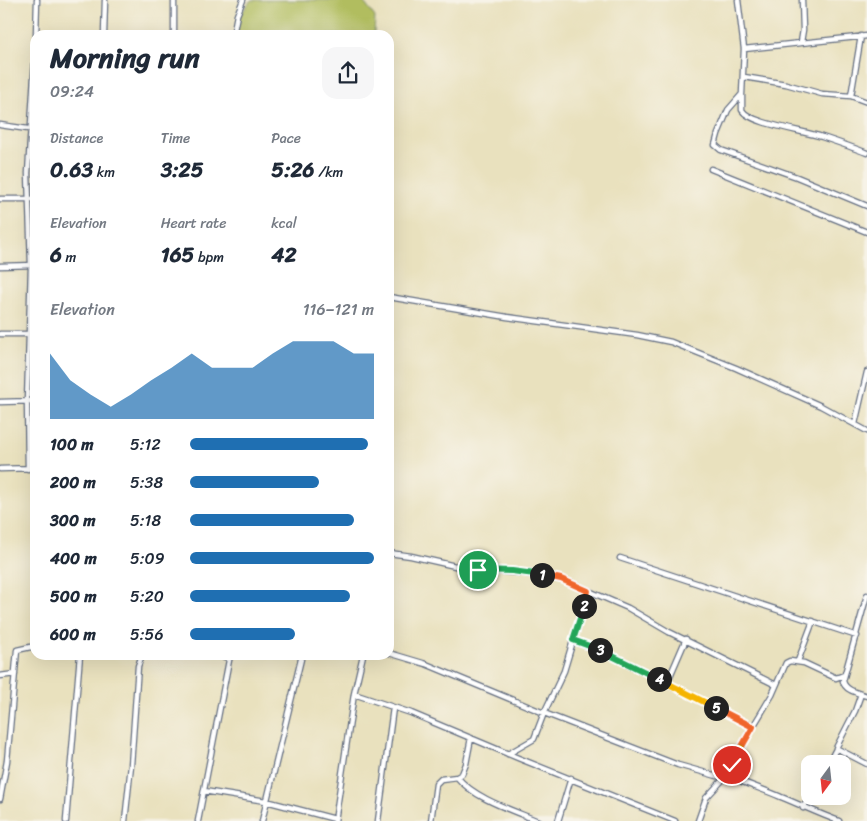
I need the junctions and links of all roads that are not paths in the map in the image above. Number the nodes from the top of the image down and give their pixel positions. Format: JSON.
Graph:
{"nodes":[{"id":1,"x":37,"y":0,"type":"edge"},
{"id":2,"x":105,"y":0,"type":"edge"},
{"id":3,"x":174,"y":0,"type":"edge"},
{"id":4,"x":243,"y":0,"type":"edge"},
{"id":5,"x":738,"y":0,"type":"edge"},
{"id":6,"x":802,"y":0,"type":"edge"},
{"id":7,"x":36,"y":30,"type":"edge"},
{"id":8,"x":104,"y":30,"type":"edge"},
{"id":9,"x":174,"y":30,"type":"edge"},
{"id":10,"x":234,"y":30,"type":"edge"},
{"id":11,"x":803,"y":30,"type":"junction"},
{"id":12,"x":864,"y":36,"type":"edge"},
{"id":13,"x":811,"y":41,"type":"junction"},
{"id":14,"x":801,"y":42,"type":"junction"},
{"id":15,"x":744,"y":49,"type":"junction"},
{"id":16,"x":744,"y":77,"type":"junction"},
{"id":17,"x":742,"y":94,"type":"junction"},
{"id":18,"x":851,"y":96,"type":"junction"},
{"id":19,"x":867,"y":102,"type":"edge"},
{"id":20,"x":0,"y":125,"type":"edge"},
{"id":21,"x":30,"y":130,"type":"edge"},
{"id":22,"x":867,"y":152,"type":"edge"},
{"id":23,"x":30,"y":156,"type":"edge"},
{"id":24,"x":711,"y":169,"type":"dead end"},
{"id":25,"x":0,"y":199,"type":"edge"},
{"id":26,"x":28,"y":199,"type":"junction"},
{"id":27,"x":867,"y":206,"type":"edge"},
{"id":28,"x":30,"y":225,"type":"edge"},
{"id":29,"x":867,"y":232,"type":"edge"},
{"id":30,"x":30,"y":265,"type":"edge"},
{"id":31,"x":0,"y":266,"type":"edge"},
{"id":32,"x":394,"y":298,"type":"edge"},
{"id":33,"x":0,"y":334,"type":"edge"},
{"id":34,"x":30,"y":334,"type":"edge"},
{"id":35,"x":30,"y":361,"type":"edge"},
{"id":36,"x":867,"y":372,"type":"edge"},
{"id":37,"x":27,"y":401,"type":"junction"},
{"id":38,"x":0,"y":402,"type":"edge"},
{"id":39,"x":855,"y":424,"type":"junction"},
{"id":40,"x":867,"y":431,"type":"edge"},
{"id":41,"x":0,"y":469,"type":"edge"},
{"id":42,"x":28,"y":469,"type":"joint"},
{"id":43,"x":394,"y":554,"type":"edge"},
{"id":44,"x":620,"y":558,"type":"dead end"},
{"id":45,"x":588,"y":591,"type":"junction"},
{"id":46,"x":867,"y":595,"type":"edge"},
{"id":47,"x":861,"y":619,"type":"junction"},
{"id":48,"x":813,"y":621,"type":"junction"},
{"id":49,"x":867,"y":621,"type":"edge"},
{"id":50,"x":857,"y":636,"type":"junction"},
{"id":51,"x":686,"y":639,"type":"junction"},
{"id":52,"x":573,"y":640,"type":"junction"},
{"id":53,"x":30,"y":647,"type":"edge"},
{"id":54,"x":394,"y":654,"type":"edge"},
{"id":55,"x":80,"y":660,"type":"edge"},
{"id":56,"x":140,"y":660,"type":"edge"},
{"id":57,"x":229,"y":660,"type":"edge"},
{"id":58,"x":301,"y":660,"type":"edge"},
{"id":59,"x":362,"y":660,"type":"edge"},
{"id":60,"x":798,"y":662,"type":"junction"},
{"id":61,"x":15,"y":674,"type":"junction"},
{"id":62,"x":844,"y":675,"type":"junction"},
{"id":63,"x":0,"y":676,"type":"edge"},
{"id":64,"x":667,"y":683,"type":"junction"},
{"id":65,"x":776,"y":685,"type":"junction"},
{"id":66,"x":354,"y":694,"type":"junction"},
{"id":67,"x":860,"y":694,"type":"junction"},
{"id":68,"x":867,"y":696,"type":"edge"},
{"id":69,"x":393,"y":708,"type":"junction"},
{"id":70,"x":544,"y":712,"type":"junction"},
{"id":71,"x":753,"y":727,"type":"junction"},
{"id":72,"x":471,"y":738,"type":"junction"},
{"id":73,"x":836,"y":749,"type":"junction"},
{"id":74,"x":508,"y":754,"type":"junction"},
{"id":75,"x":833,"y":755,"type":"edge"},
{"id":76,"x":867,"y":764,"type":"edge"},
{"id":77,"x":456,"y":777,"type":"junction"},
{"id":78,"x":726,"y":777,"type":"junction"},
{"id":79,"x":571,"y":778,"type":"junction"},
{"id":80,"x":204,"y":791,"type":"junction"},
{"id":81,"x":0,"y":799,"type":"edge"},
{"id":82,"x":266,"y":801,"type":"junction"},
{"id":83,"x":805,"y":805,"type":"edge"},
{"id":84,"x":803,"y":808,"type":"junction"},
{"id":85,"x":335,"y":820,"type":"edge"},
{"id":86,"x":66,"y":821,"type":"edge"},
{"id":87,"x":125,"y":821,"type":"edge"},
{"id":88,"x":198,"y":821,"type":"edge"},
{"id":89,"x":262,"y":821,"type":"edge"},
{"id":90,"x":378,"y":821,"type":"edge"},
{"id":91,"x":431,"y":821,"type":"edge"},
{"id":92,"x":538,"y":821,"type":"edge"},
{"id":93,"x":558,"y":821,"type":"edge"},
{"id":94,"x":675,"y":821,"type":"edge"},
{"id":95,"x":698,"y":821,"type":"edge"},
{"id":96,"x":839,"y":821,"type":"edge"}],
"edges":[{"from":1,"to":7,"type":"street"},
{"from":2,"to":8,"type":"street"},
{"from":3,"to":9,"type":"street"},
{"from":4,"to":10,"type":"street"},
{"from":5,"to":15,"type":"street"},
{"from":6,"to":11,"type":"street"},
{"from":11,"to":13,"type":"street"},
{"from":11,"to":14,"type":"street"},
{"from":12,"to":13,"type":"street"},
{"from":12,"to":18,"type":"street"},
{"from":13,"to":14,"type":"street"},
{"from":14,"to":15,"type":"street"},
{"from":15,"to":16,"type":"street"},
{"from":16,"to":17,"type":"street"},
{"from":16,"to":18,"type":"street"},
{"from":17,"to":22,"type":"street"},
{"from":17,"to":27,"type":"street"},
{"from":18,"to":19,"type":"street"},
{"from":20,"to":21,"type":"street"},
{"from":23,"to":26,"type":"street"},
{"from":24,"to":29,"type":"street"},
{"from":25,"to":26,"type":"street"},
{"from":26,"to":28,"type":"street"},
{"from":30,"to":31,"type":"street"},
{"from":32,"to":39,"type":"street"},
{"from":33,"to":34,"type":"street"},
{"from":35,"to":37,"type":"street"},
{"from":36,"to":39,"type":"street"},
{"from":37,"to":38,"type":"street"},
{"from":37,"to":42,"type":"street"},
{"from":39,"to":40,"type":"street"},
{"from":41,"to":42,"type":"street"},
{"from":43,"to":45,"type":"street"},
{"from":44,"to":48,"type":"street"},
{"from":45,"to":51,"type":"street"},
{"from":45,"to":52,"type":"street"},
{"from":46,"to":47,"type":"street"},
{"from":47,"to":49,"type":"street"},
{"from":47,"to":50,"type":"street"},
{"from":48,"to":50,"type":"street"},
{"from":48,"to":60,"type":"street"},
{"from":50,"to":62,"type":"street"},
{"from":51,"to":64,"type":"street"},
{"from":51,"to":65,"type":"street"},
{"from":52,"to":64,"type":"street"},
{"from":52,"to":70,"type":"street"},
{"from":53,"to":61,"type":"street"},
{"from":54,"to":70,"type":"street"},
{"from":55,"to":86,"type":"street"},
{"from":56,"to":87,"type":"street"},
{"from":57,"to":80,"type":"street"},
{"from":58,"to":82,"type":"street"},
{"from":59,"to":66,"type":"street"},
{"from":60,"to":62,"type":"street"},
{"from":60,"to":65,"type":"street"},
{"from":61,"to":63,"type":"street"},
{"from":61,"to":81,"type":"street"},
{"from":62,"to":67,"type":"street"},
{"from":64,"to":71,"type":"street"},
{"from":65,"to":71,"type":"street"},
{"from":66,"to":69,"type":"street"},
{"from":66,"to":85,"type":"street"},
{"from":67,"to":68,"type":"street"},
{"from":67,"to":73,"type":"street"},
{"from":69,"to":72,"type":"street"},
{"from":69,"to":90,"type":"street"},
{"from":70,"to":74,"type":"street"},
{"from":70,"to":78,"type":"street"},
{"from":71,"to":78,"type":"street"},
{"from":72,"to":74,"type":"street"},
{"from":72,"to":77,"type":"street"},
{"from":73,"to":75,"type":"street"},
{"from":73,"to":76,"type":"street"},
{"from":74,"to":79,"type":"street"},
{"from":77,"to":91,"type":"street"},
{"from":77,"to":92,"type":"street"},
{"from":78,"to":84,"type":"street"},
{"from":78,"to":95,"type":"street"},
{"from":79,"to":93,"type":"street"},
{"from":79,"to":94,"type":"street"},
{"from":80,"to":82,"type":"street"},
{"from":80,"to":88,"type":"street"},
{"from":82,"to":85,"type":"street"},
{"from":82,"to":89,"type":"street"},
{"from":83,"to":84,"type":"street"},
{"from":84,"to":96,"type":"street"}]}
